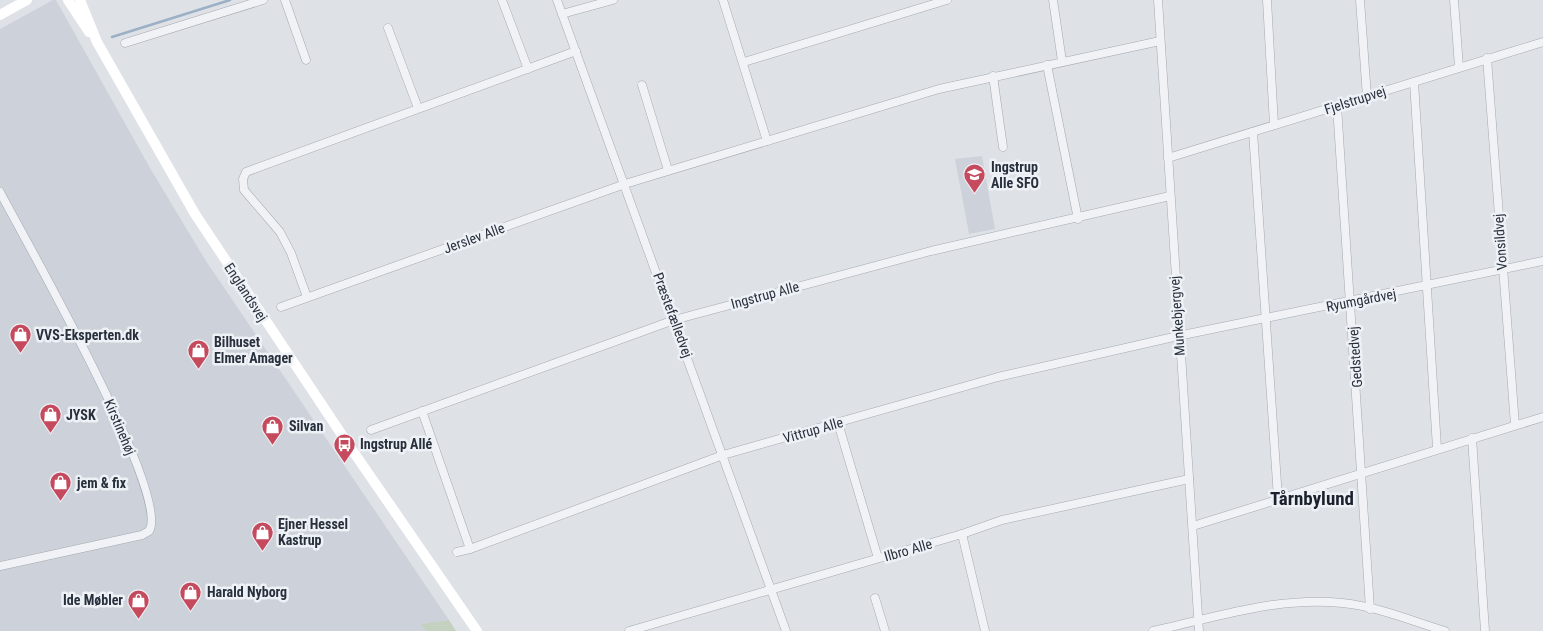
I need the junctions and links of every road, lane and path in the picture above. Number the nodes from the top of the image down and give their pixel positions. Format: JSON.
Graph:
{"nodes":[{"id":1,"x":27,"y":0,"type":"edge"},
{"id":2,"x":68,"y":0,"type":"edge"},
{"id":3,"x":80,"y":0,"type":"edge"},
{"id":4,"x":263,"y":0,"type":"edge"},
{"id":5,"x":285,"y":0,"type":"edge"},
{"id":6,"x":502,"y":0,"type":"edge"},
{"id":7,"x":557,"y":0,"type":"edge"},
{"id":8,"x":613,"y":0,"type":"edge"},
{"id":9,"x":723,"y":0,"type":"edge"},
{"id":10,"x":948,"y":0,"type":"edge"},
{"id":11,"x":1053,"y":0,"type":"edge"},
{"id":12,"x":1158,"y":0,"type":"edge"},
{"id":13,"x":1267,"y":0,"type":"edge"},
{"id":14,"x":1360,"y":0,"type":"edge"},
{"id":15,"x":1454,"y":0,"type":"edge"},
{"id":16,"x":562,"y":14,"type":"junction"},
{"id":17,"x":0,"y":15,"type":"edge"},
{"id":18,"x":388,"y":28,"type":"dead end"},
{"id":19,"x":1160,"y":41,"type":"junction"},
{"id":20,"x":97,"y":42,"type":"junction"},
{"id":21,"x":1543,"y":42,"type":"edge"},
{"id":22,"x":124,"y":43,"type":"dead end"},
{"id":23,"x":576,"y":51,"type":"junction"},
{"id":24,"x":1487,"y":58,"type":"junction"},
{"id":25,"x":306,"y":60,"type":"dead end"},
{"id":26,"x":1062,"y":61,"type":"junction"},
{"id":27,"x":744,"y":62,"type":"junction"},
{"id":28,"x":1048,"y":65,"type":"junction"},
{"id":29,"x":1459,"y":67,"type":"junction"},
{"id":30,"x":528,"y":69,"type":"junction"},
{"id":31,"x":992,"y":76,"type":"junction"},
{"id":32,"x":1414,"y":82,"type":"junction"},
{"id":33,"x":642,"y":85,"type":"dead end"},
{"id":34,"x":1367,"y":97,"type":"junction"},
{"id":35,"x":1337,"y":106,"type":"junction"},
{"id":36,"x":418,"y":108,"type":"junction"},
{"id":37,"x":1274,"y":125,"type":"junction"},
{"id":38,"x":1253,"y":132,"type":"junction"},
{"id":39,"x":767,"y":141,"type":"junction"},
{"id":40,"x":1003,"y":147,"type":"dead end"},
{"id":41,"x":1168,"y":158,"type":"junction"},
{"id":42,"x":668,"y":170,"type":"junction"},
{"id":43,"x":625,"y":184,"type":"junction"},
{"id":44,"x":0,"y":192,"type":"edge"},
{"id":45,"x":1170,"y":196,"type":"junction"},
{"id":46,"x":1078,"y":219,"type":"junction"},
{"id":47,"x":1543,"y":261,"type":"edge"},
{"id":48,"x":1502,"y":271,"type":"junction"},
{"id":49,"x":1428,"y":286,"type":"junction"},
{"id":50,"x":307,"y":298,"type":"junction"},
{"id":51,"x":1351,"y":302,"type":"junction"},
{"id":52,"x":281,"y":307,"type":"dead end"},
{"id":53,"x":1266,"y":319,"type":"junction"},
{"id":54,"x":674,"y":320,"type":"junction"},
{"id":55,"x":1178,"y":336,"type":"junction"},
{"id":56,"x":422,"y":411,"type":"junction"},
{"id":57,"x":1543,"y":417,"type":"edge"},
{"id":58,"x":838,"y":423,"type":"junction"},
{"id":59,"x":1515,"y":425,"type":"junction"},
{"id":60,"x":371,"y":430,"type":"dead end"},
{"id":61,"x":1472,"y":438,"type":"junction"},
{"id":62,"x":1437,"y":448,"type":"junction"},
{"id":63,"x":723,"y":455,"type":"junction"},
{"id":64,"x":1362,"y":474,"type":"junction"},
{"id":65,"x":1190,"y":479,"type":"junction"},
{"id":66,"x":1278,"y":498,"type":"junction"},
{"id":67,"x":1193,"y":526,"type":"junction"},
{"id":68,"x":962,"y":534,"type":"junction"},
{"id":69,"x":470,"y":549,"type":"junction"},
{"id":70,"x":457,"y":552,"type":"dead end"},
{"id":71,"x":878,"y":558,"type":"junction"},
{"id":72,"x":0,"y":566,"type":"edge"},
{"id":73,"x":771,"y":589,"type":"junction"},
{"id":74,"x":876,"y":598,"type":"dead end"},
{"id":75,"x":1370,"y":609,"type":"junction"},
{"id":76,"x":1199,"y":621,"type":"junction"},
{"id":77,"x":477,"y":631,"type":"edge"},
{"id":78,"x":628,"y":631,"type":"edge"},
{"id":79,"x":786,"y":631,"type":"edge"},
{"id":80,"x":885,"y":631,"type":"edge"},
{"id":81,"x":985,"y":631,"type":"edge"},
{"id":82,"x":1153,"y":631,"type":"edge"},
{"id":83,"x":1199,"y":631,"type":"edge"},
{"id":84,"x":1445,"y":631,"type":"edge"},
{"id":85,"x":1485,"y":631,"type":"edge"}],
"edges":[{"from":1,"to":17,"type":"main road"},
{"from":2,"to":20,"type":"main road","name":"Englandsvej"},
{"from":3,"to":20,"type":"main road","name":"Englandsvej"},
{"from":4,"to":22,"type":"street"},
{"from":5,"to":25,"type":"street"},
{"from":6,"to":30,"type":"street"},
{"from":7,"to":16,"type":"street","name":"Præstefælledvej"},
{"from":8,"to":16,"type":"street"},
{"from":9,"to":27,"type":"street"},
{"from":10,"to":27,"type":"street"},
{"from":11,"to":26,"type":"street"},
{"from":12,"to":19,"type":"street","name":"Munkebjergvej"},
{"from":13,"to":37,"type":"street"},
{"from":14,"to":34,"type":"street"},
{"from":15,"to":29,"type":"street"},
{"from":16,"to":23,"type":"street","name":"Præstefælledvej"},
{"from":18,"to":36,"type":"street"},
{"from":19,"to":26,"type":"street","name":"Jerslev Alle"},
{"from":19,"to":41,"type":"street","name":"Munkebjergvej"},
{"from":20,"to":77,"type":"main road","name":"Englandsvej"},
{"from":21,"to":24,"type":"street","name":"Fjelstrupvej"},
{"from":23,"to":30,"type":"street"},
{"from":23,"to":43,"type":"street","name":"Præstefælledvej"},
{"from":24,"to":29,"type":"street","name":"Fjelstrupvej"},
{"from":24,"to":48,"type":"street","name":"Vonsildvej"},
{"from":26,"to":28,"type":"street","name":"Jerslev Alle"},
{"from":27,"to":39,"type":"street"},
{"from":28,"to":31,"type":"street","name":"Jerslev Alle"},
{"from":28,"to":46,"type":"street"},
{"from":29,"to":32,"type":"street","name":"Fjelstrupvej"},
{"from":30,"to":36,"type":"street"},
{"from":31,"to":39,"type":"street","name":"Jerslev Alle"},
{"from":31,"to":40,"type":"street"},
{"from":32,"to":34,"type":"street","name":"Fjelstrupvej"},
{"from":32,"to":49,"type":"street"},
{"from":33,"to":42,"type":"street"},
{"from":34,"to":35,"type":"street","name":"Fjelstrupvej"},
{"from":35,"to":37,"type":"street","name":"Fjelstrupvej"},
{"from":35,"to":51,"type":"street","name":"Gedstedvej"},
{"from":36,"to":50,"type":"street"},
{"from":37,"to":38,"type":"street","name":"Fjelstrupvej"},
{"from":38,"to":41,"type":"street","name":"Fjelstrupvej"},
{"from":38,"to":53,"type":"street"},
{"from":39,"to":42,"type":"street","name":"Jerslev Alle"},
{"from":41,"to":45,"type":"street","name":"Munkebjergvej"},
{"from":42,"to":43,"type":"street","name":"Jerslev Alle"},
{"from":43,"to":50,"type":"street","name":"Jerslev Alle"},
{"from":43,"to":54,"type":"street","name":"Præstefælledvej"},
{"from":44,"to":72,"type":"street","name":"Kirstinehøj"},
{"from":45,"to":46,"type":"street","name":"Ingstrup Alle"},
{"from":45,"to":55,"type":"street","name":"Munkebjergvej"},
{"from":46,"to":54,"type":"street","name":"Ingstrup Alle"},
{"from":47,"to":48,"type":"street","name":"Ryumgårdvej"},
{"from":48,"to":49,"type":"street","name":"Ryumgårdvej"},
{"from":48,"to":59,"type":"street","name":"Vonsildvej"},
{"from":49,"to":51,"type":"street","name":"Ryumgårdvej"},
{"from":49,"to":62,"type":"street"},
{"from":50,"to":52,"type":"street","name":"Jerslev Alle"},
{"from":51,"to":53,"type":"street","name":"Ryumgårdvej"},
{"from":51,"to":64,"type":"street","name":"Gedstedvej"},
{"from":53,"to":55,"type":"street","name":"Ryumgårdvej"},
{"from":53,"to":66,"type":"street"},
{"from":54,"to":56,"type":"street","name":"Ingstrup Alle"},
{"from":54,"to":63,"type":"street","name":"Præstefælledvej"},
{"from":55,"to":58,"type":"street","name":"Vittrup Alle"},
{"from":55,"to":65,"type":"street","name":"Munkebjergvej"},
{"from":56,"to":60,"type":"street","name":"Ingstrup Alle"},
{"from":56,"to":69,"type":"street"},
{"from":57,"to":59,"type":"street"},
{"from":58,"to":63,"type":"street","name":"Vittrup Alle"},
{"from":58,"to":71,"type":"street"},
{"from":59,"to":61,"type":"street"},
{"from":61,"to":62,"type":"street"},
{"from":61,"to":85,"type":"street"},
{"from":62,"to":64,"type":"street"},
{"from":63,"to":69,"type":"street","name":"Vittrup Alle"},
{"from":63,"to":73,"type":"street","name":"Præstefælledvej"},
{"from":64,"to":66,"type":"street"},
{"from":64,"to":75,"type":"street","name":"Gedstedvej"},
{"from":65,"to":67,"type":"street","name":"Munkebjergvej"},
{"from":65,"to":68,"type":"street","name":"Ilbro Alle"},
{"from":66,"to":67,"type":"street"},
{"from":67,"to":76,"type":"street","name":"Munkebjergvej"},
{"from":68,"to":71,"type":"street","name":"Ilbro Alle"},
{"from":68,"to":81,"type":"street"},
{"from":69,"to":70,"type":"street","name":"Vittrup Alle"},
{"from":71,"to":73,"type":"street","name":"Ilbro Alle"},
{"from":73,"to":78,"type":"street","name":"Ilbro Alle"},
{"from":73,"to":79,"type":"street","name":"Præstefælledvej"},
{"from":74,"to":80,"type":"street"},
{"from":75,"to":76,"type":"street"},
{"from":75,"to":84,"type":"street"},
{"from":76,"to":82,"type":"street"},
{"from":76,"to":83,"type":"street","name":"Munkebjergvej"}]}
